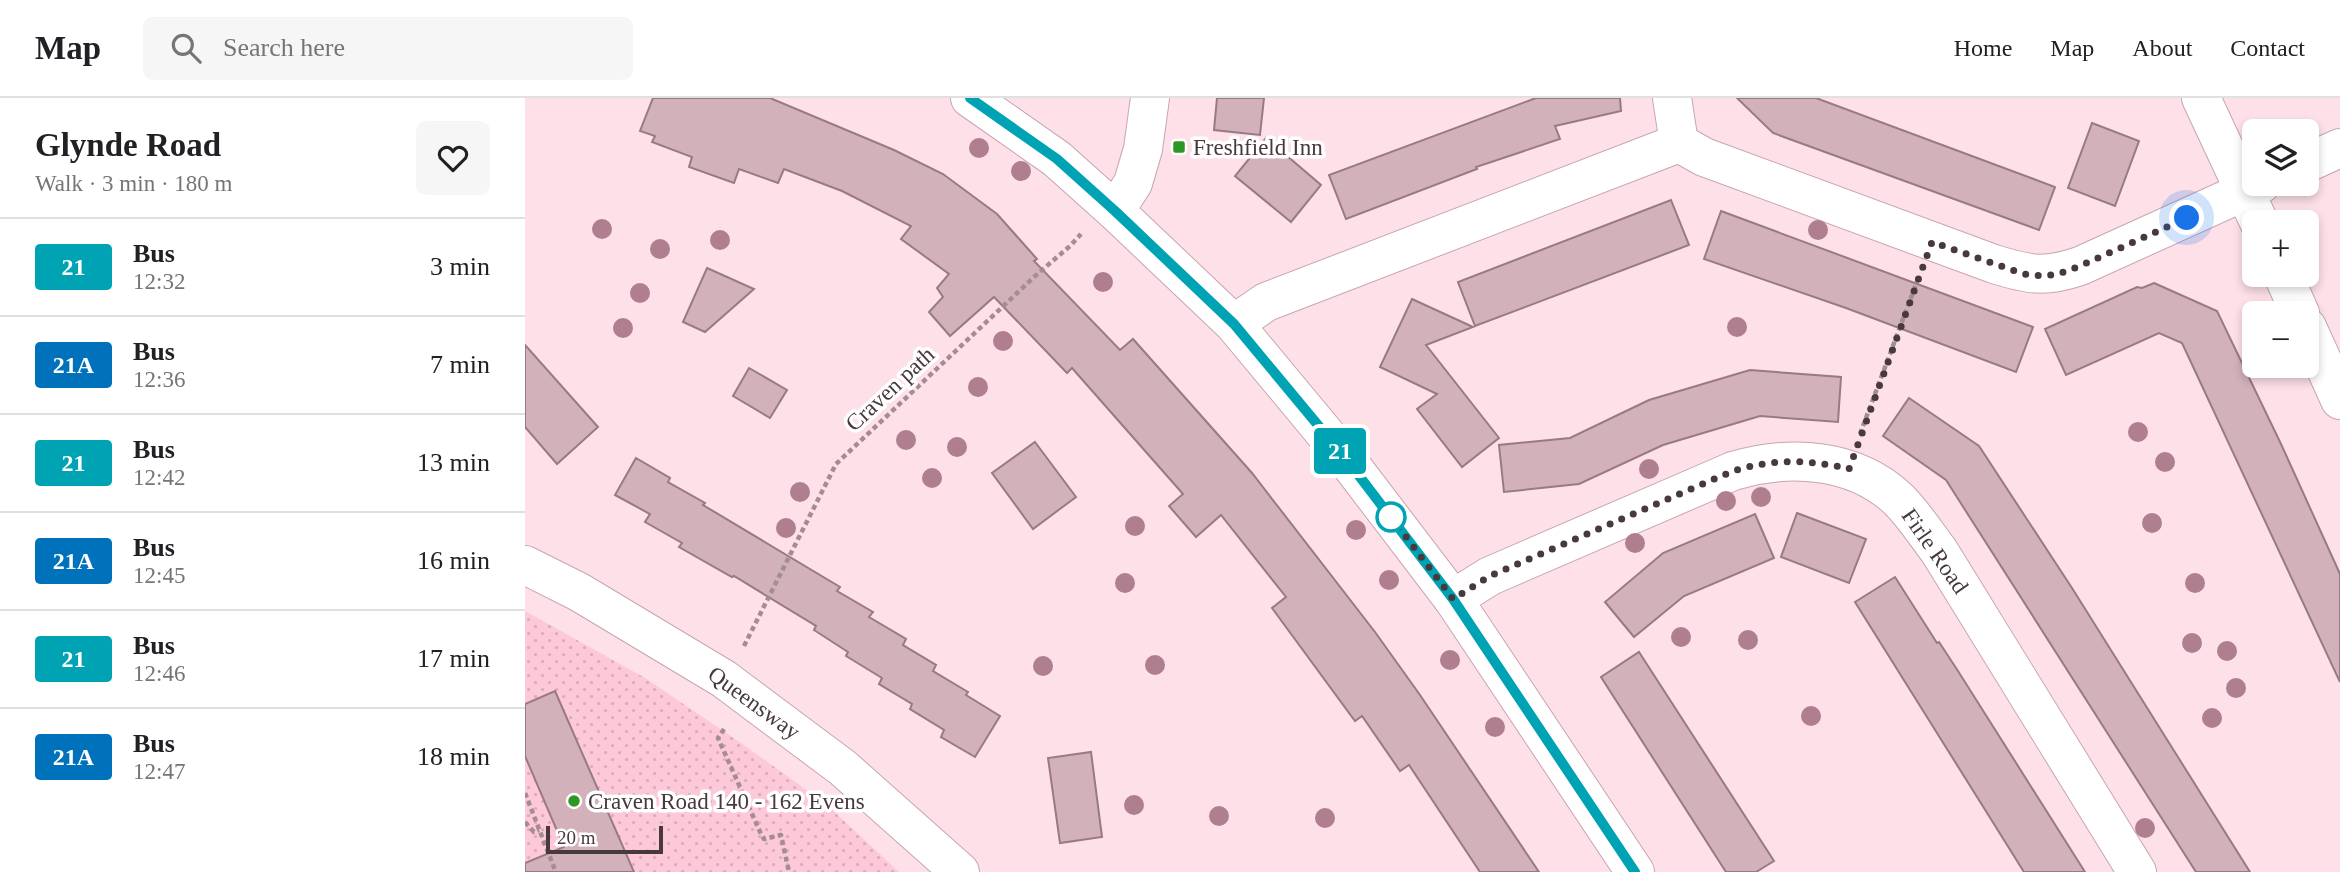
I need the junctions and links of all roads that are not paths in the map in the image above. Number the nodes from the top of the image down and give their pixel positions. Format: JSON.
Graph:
{"nodes":[{"id":1,"x":970,"y":98,"type":"edge"},
{"id":2,"x":1150,"y":98,"type":"edge"},
{"id":3,"x":1672,"y":98,"type":"edge"},
{"id":4,"x":2201,"y":98,"type":"edge"},
{"id":5,"x":1679,"y":143,"type":"junction"},
{"id":6,"x":2340,"y":148,"type":"edge"},
{"id":7,"x":2319,"y":158,"type":"edge"},
{"id":8,"x":2255,"y":199,"type":"edge"},
{"id":9,"x":1111,"y":207,"type":"junction"},
{"id":10,"x":1234,"y":324,"type":"junction"},
{"id":11,"x":2319,"y":354,"type":"edge"},
{"id":12,"x":2340,"y":400,"type":"edge"},
{"id":13,"x":525,"y":565,"type":"edge"},
{"id":14,"x":1453,"y":599,"type":"junction"},
{"id":15,"x":959,"y":872,"type":"edge"},
{"id":16,"x":1635,"y":872,"type":"edge"},
{"id":17,"x":2137,"y":872,"type":"edge"}],
"edges":[{"from":1,"to":9,"type":"street"},
{"from":2,"to":9,"type":"street"},
{"from":3,"to":5,"type":"street"},
{"from":4,"to":8,"type":"street"},
{"from":5,"to":8,"type":"street"},
{"from":5,"to":10,"type":"street"},
{"from":6,"to":7,"type":"street"},
{"from":9,"to":10,"type":"street"},
{"from":10,"to":14,"type":"street"},
{"from":11,"to":12,"type":"street"},
{"from":13,"to":15,"type":"street","name":"Queensway"},
{"from":14,"to":16,"type":"street"},
{"from":14,"to":17,"type":"street","name":"Firle Road"}]}
